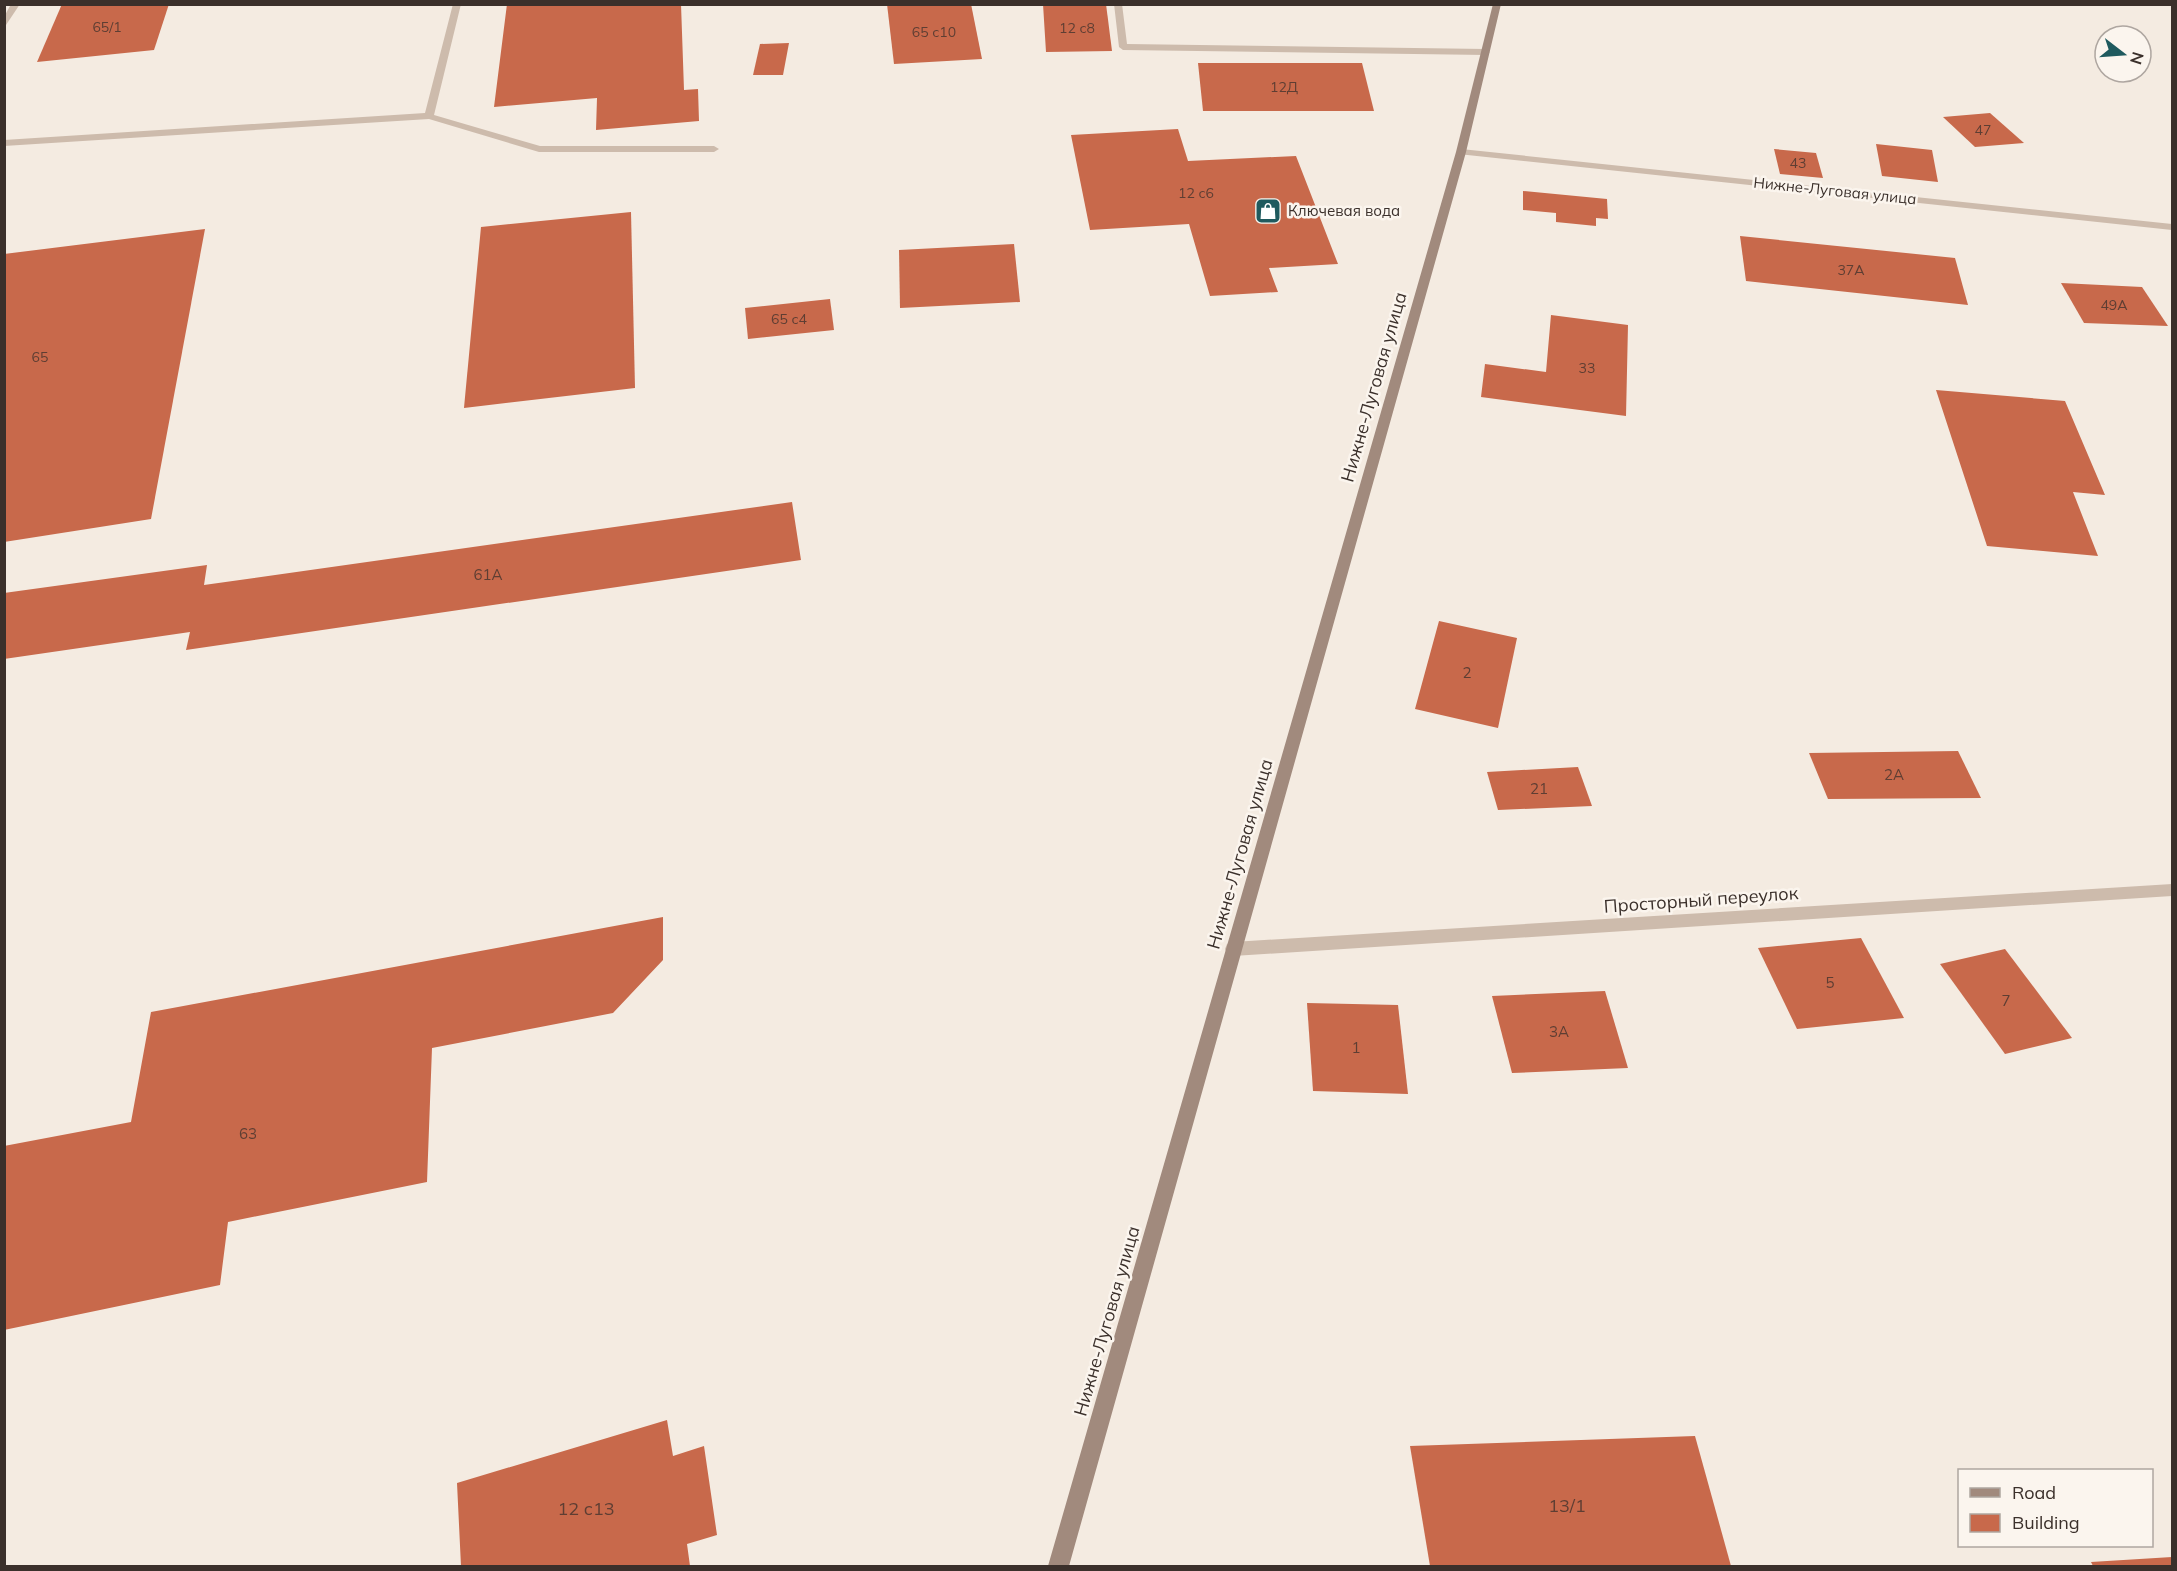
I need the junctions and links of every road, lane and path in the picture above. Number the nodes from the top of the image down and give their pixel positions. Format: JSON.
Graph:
{"nodes":[{"id":1,"x":16,"y":4,"type":"edge"},
{"id":2,"x":457,"y":4,"type":"edge"},
{"id":3,"x":1118,"y":4,"type":"edge"},
{"id":4,"x":1497,"y":4,"type":"edge"},
{"id":5,"x":4,"y":25,"type":"edge"},
{"id":6,"x":1486,"y":52,"type":"junction"},
{"id":7,"x":429,"y":116,"type":"junction"},
{"id":8,"x":4,"y":143,"type":"edge"},
{"id":9,"x":714,"y":149,"type":"dead end"},
{"id":10,"x":1461,"y":152,"type":"junction"},
{"id":11,"x":2172,"y":227,"type":"edge"},
{"id":12,"x":2172,"y":890,"type":"edge"},
{"id":13,"x":1233,"y":950,"type":"junction"},
{"id":14,"x":1058,"y":1566,"type":"edge"}],
"edges":[{"from":1,"to":5,"type":"street"},
{"from":2,"to":7,"type":"street"},
{"from":3,"to":6,"type":"street"},
{"from":4,"to":6,"type":"street","name":"Нижне-Луговая улица"},
{"from":6,"to":10,"type":"street","name":"Нижне-Луговая улица"},
{"from":7,"to":8,"type":"street"},
{"from":7,"to":9,"type":"street"},
{"from":10,"to":11,"type":"street","name":"Нижне-Луговая улица"},
{"from":10,"to":13,"type":"street","name":"Нижне-Луговая улица"},
{"from":12,"to":13,"type":"street","name":"Просторный переулок"},
{"from":13,"to":14,"type":"street","name":"Нижне-Луговая улица"}]}
